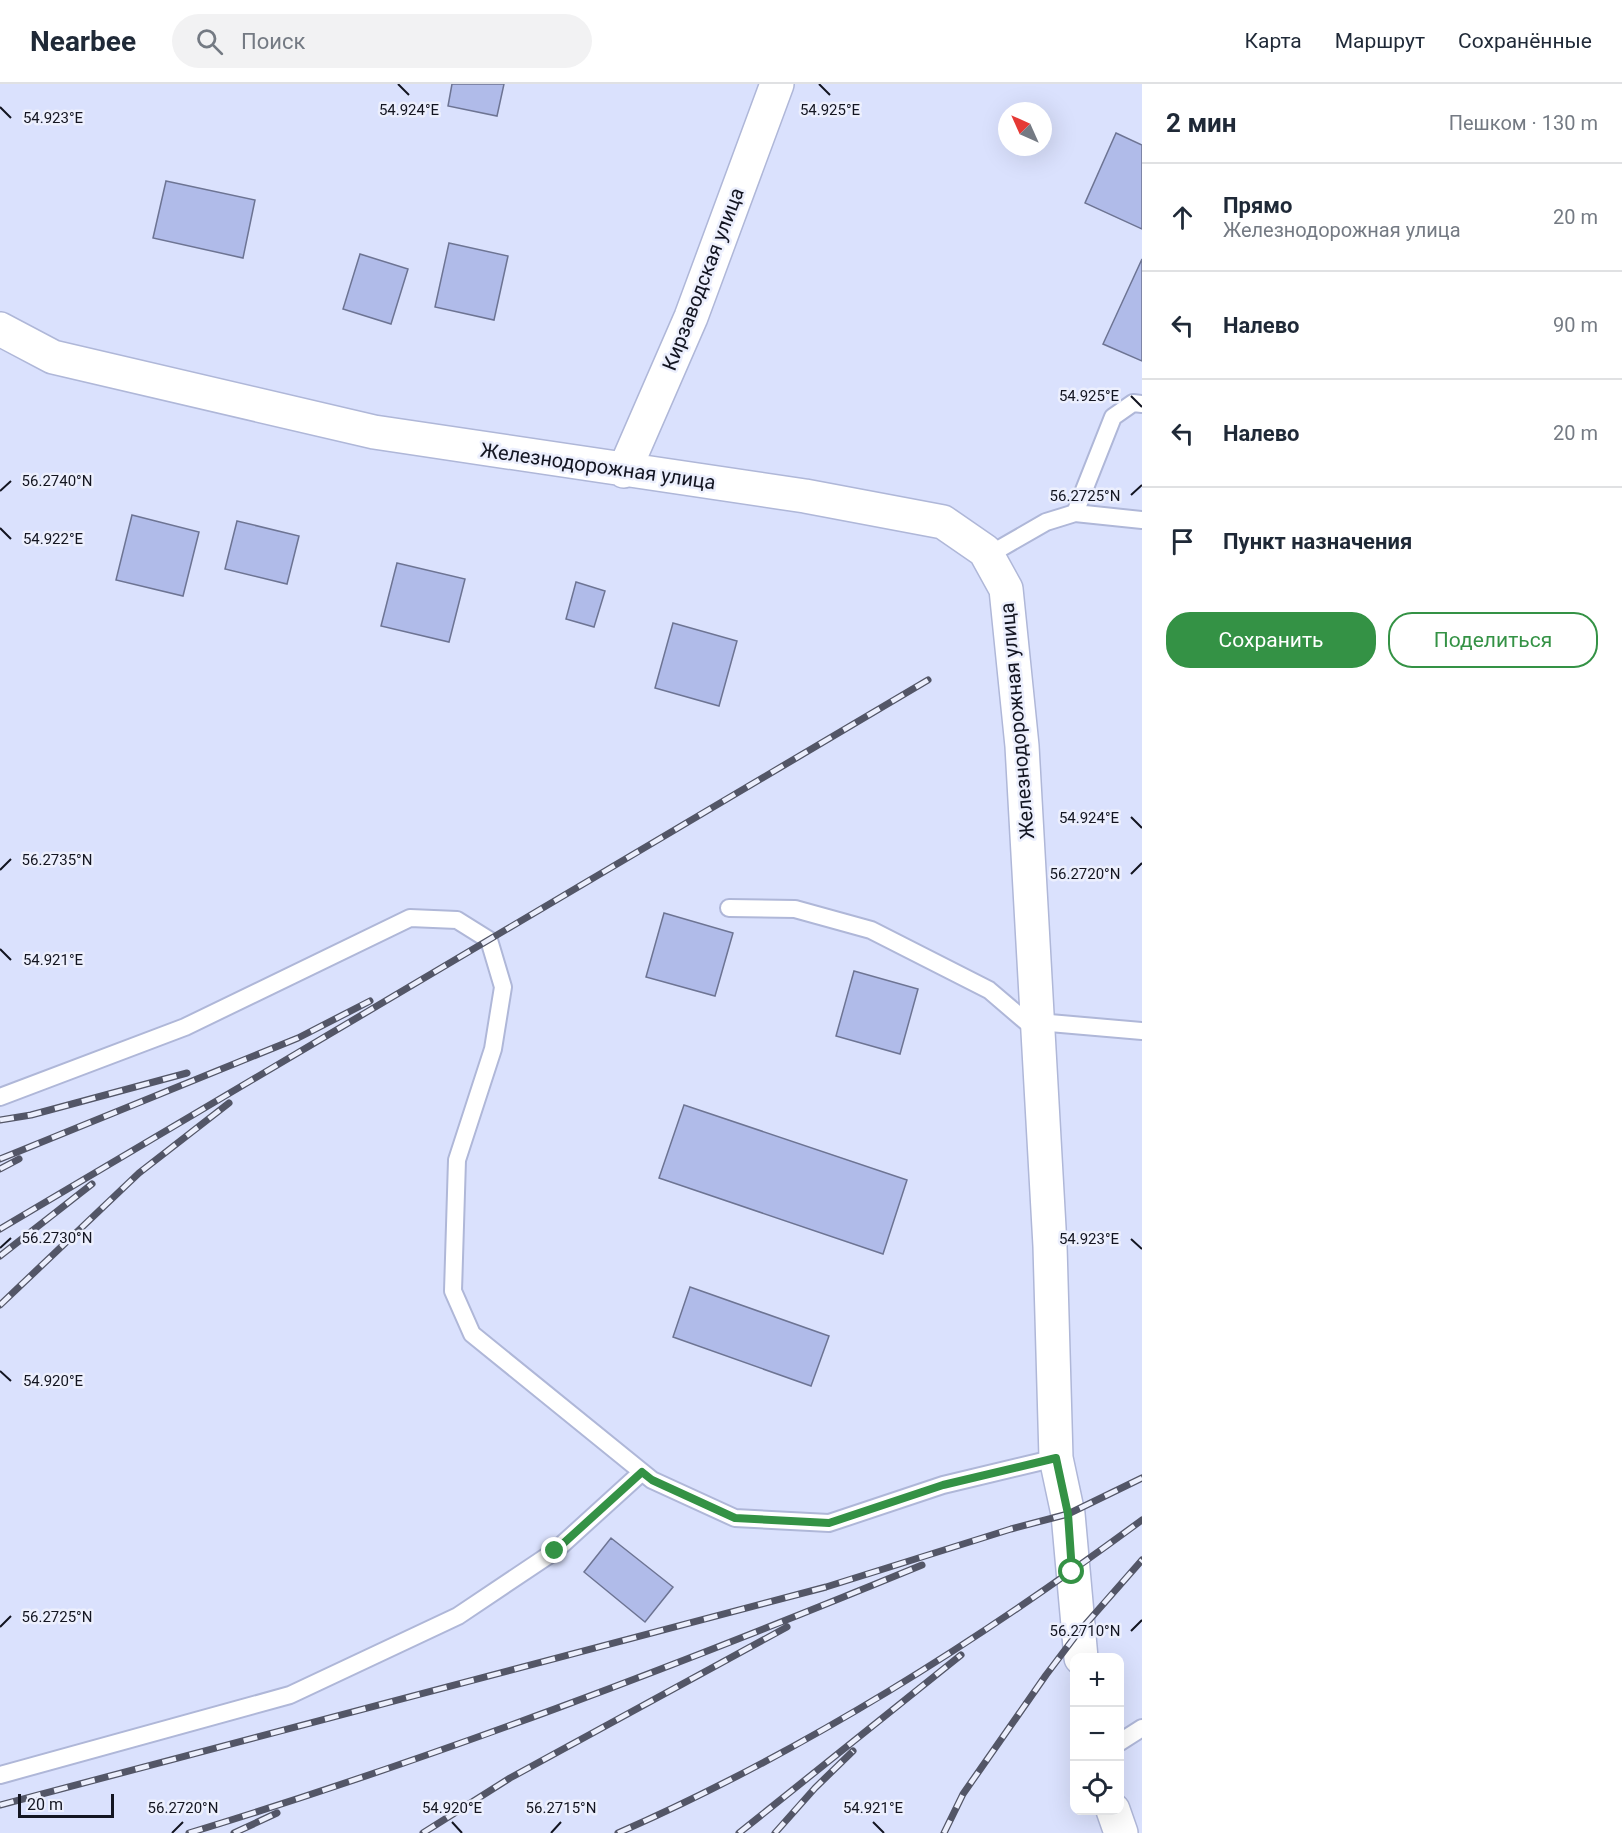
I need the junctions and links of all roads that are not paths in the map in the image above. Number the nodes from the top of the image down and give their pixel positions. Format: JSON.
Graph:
{"nodes":[{"id":1,"x":777,"y":84,"type":"edge"},
{"id":2,"x":0,"y":329,"type":"edge"},
{"id":3,"x":1142,"y":404,"type":"edge"},
{"id":4,"x":624,"y":471,"type":"junction"},
{"id":5,"x":1075,"y":513,"type":"junction"},
{"id":6,"x":1142,"y":520,"type":"edge"},
{"id":7,"x":987,"y":556,"type":"junction"},
{"id":8,"x":729,"y":908,"type":"dead end"},
{"id":9,"x":1038,"y":1027,"type":"junction"},
{"id":10,"x":1142,"y":1031,"type":"edge"},
{"id":11,"x":0,"y":1097,"type":"edge"},
{"id":12,"x":1056,"y":1458,"type":"junction"},
{"id":13,"x":642,"y":1472,"type":"junction"},
{"id":14,"x":1081,"y":1653,"type":"edge"},
{"id":15,"x":1142,"y":1728,"type":"edge"},
{"id":16,"x":1124,"y":1739,"type":"edge"},
{"id":17,"x":0,"y":1775,"type":"edge"}],
"edges":[{"from":1,"to":4,"type":"street","name":"Кирзаводская улица"},
{"from":2,"to":4,"type":"street","name":"Железнодорожная улица"},
{"from":3,"to":5,"type":"lane"},
{"from":4,"to":7,"type":"street","name":"Железнодорожная улица"},
{"from":5,"to":6,"type":"lane"},
{"from":5,"to":7,"type":"lane"},
{"from":7,"to":9,"type":"street","name":"Железнодорожная улица"},
{"from":8,"to":9,"type":"lane"},
{"from":9,"to":10,"type":"lane"},
{"from":9,"to":12,"type":"street","name":"Железнодорожная улица"},
{"from":11,"to":13,"type":"lane"},
{"from":12,"to":13,"type":"lane"},
{"from":12,"to":14,"type":"street","name":"Железнодорожная улица"},
{"from":13,"to":17,"type":"lane"},
{"from":15,"to":16,"type":"lane"}]}
